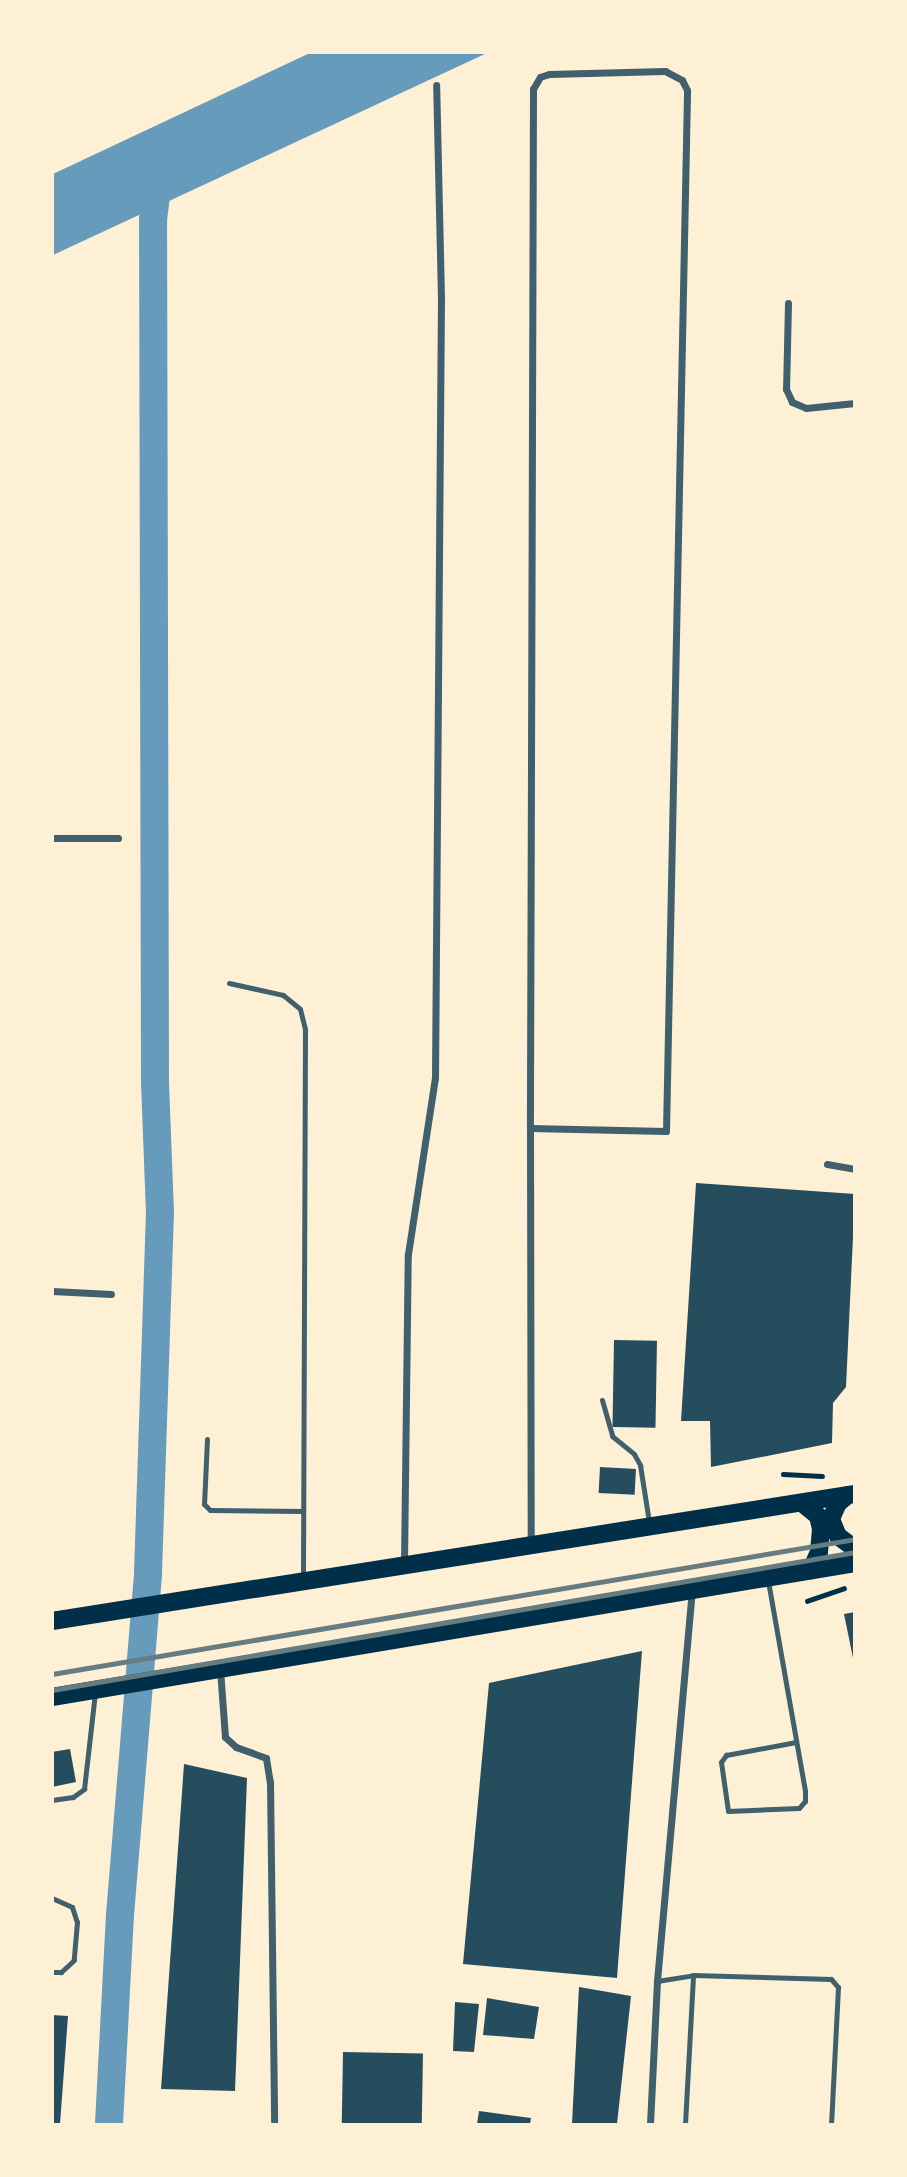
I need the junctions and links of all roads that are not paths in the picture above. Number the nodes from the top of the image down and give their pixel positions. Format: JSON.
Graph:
{"nodes":[{"id":1,"x":436,"y":85,"type":"dead end"},
{"id":2,"x":788,"y":303,"type":"dead end"},
{"id":3,"x":855,"y":403,"type":"edge"},
{"id":4,"x":52,"y":838,"type":"edge"},
{"id":5,"x":118,"y":838,"type":"dead end"},
{"id":6,"x":229,"y":983,"type":"dead end"},
{"id":7,"x":530,"y":1128,"type":"junction"},
{"id":8,"x":827,"y":1164,"type":"dead end"},
{"id":9,"x":855,"y":1169,"type":"edge"},
{"id":10,"x":52,"y":1291,"type":"edge"},
{"id":11,"x":111,"y":1294,"type":"dead end"},
{"id":12,"x":602,"y":1400,"type":"dead end"},
{"id":13,"x":207,"y":1439,"type":"dead end"},
{"id":14,"x":851,"y":1494,"type":"edge"},
{"id":15,"x":802,"y":1503,"type":"junction"},
{"id":16,"x":303,"y":1511,"type":"junction"},
{"id":17,"x":649,"y":1529,"type":"junction"},
{"id":18,"x":531,"y":1547,"type":"junction"},
{"id":19,"x":855,"y":1549,"type":"edge"},
{"id":20,"x":855,"y":1563,"type":"edge"},
{"id":21,"x":404,"y":1568,"type":"junction"},
{"id":22,"x":811,"y":1570,"type":"junction"},
{"id":23,"x":768,"y":1577,"type":"junction"},
{"id":24,"x":303,"y":1583,"type":"junction"},
{"id":25,"x":692,"y":1590,"type":"junction"},
{"id":26,"x":52,"y":1621,"type":"edge"},
{"id":27,"x":220,"y":1668,"type":"junction"},
{"id":28,"x":99,"y":1689,"type":"junction"},
{"id":29,"x":52,"y":1697,"type":"edge"},
{"id":30,"x":796,"y":1742,"type":"junction"},
{"id":31,"x":52,"y":1800,"type":"edge"},
{"id":32,"x":52,"y":1898,"type":"edge"},
{"id":33,"x":52,"y":1972,"type":"edge"},
{"id":34,"x":693,"y":1975,"type":"junction"},
{"id":35,"x":657,"y":1981,"type":"junction"},
{"id":36,"x":274,"y":2124,"type":"edge"},
{"id":37,"x":649,"y":2124,"type":"edge"},
{"id":38,"x":685,"y":2124,"type":"edge"},
{"id":39,"x":831,"y":2124,"type":"edge"}],
"edges":[{"from":1,"to":21,"type":"street"},
{"from":2,"to":3,"type":"street"},
{"from":4,"to":5,"type":"street"},
{"from":6,"to":16,"type":"lane"},
{"from":7,"to":7,"type":"street"},
{"from":7,"to":18,"type":"street"},
{"from":8,"to":9,"type":"street"},
{"from":10,"to":11,"type":"street"},
{"from":12,"to":17,"type":"lane"},
{"from":13,"to":16,"type":"lane"},
{"from":14,"to":15,"type":"main road"},
{"from":14,"to":19,"type":"main road"},
{"from":15,"to":17,"type":"main road"},
{"from":15,"to":22,"type":"main road"},
{"from":16,"to":24,"type":"lane"},
{"from":17,"to":18,"type":"main road"},
{"from":18,"to":21,"type":"main road"},
{"from":20,"to":22,"type":"main road"},
{"from":21,"to":24,"type":"main road"},
{"from":22,"to":23,"type":"main road"},
{"from":23,"to":25,"type":"main road"},
{"from":23,"to":30,"type":"lane"},
{"from":24,"to":26,"type":"main road"},
{"from":25,"to":27,"type":"main road"},
{"from":25,"to":35,"type":"street"},
{"from":27,"to":28,"type":"main road"},
{"from":27,"to":36,"type":"street"},
{"from":28,"to":29,"type":"main road"},
{"from":28,"to":31,"type":"lane"},
{"from":30,"to":30,"type":"lane"},
{"from":32,"to":33,"type":"lane"},
{"from":34,"to":35,"type":"lane"},
{"from":34,"to":38,"type":"lane"},
{"from":34,"to":39,"type":"lane"},
{"from":35,"to":37,"type":"street"}]}
